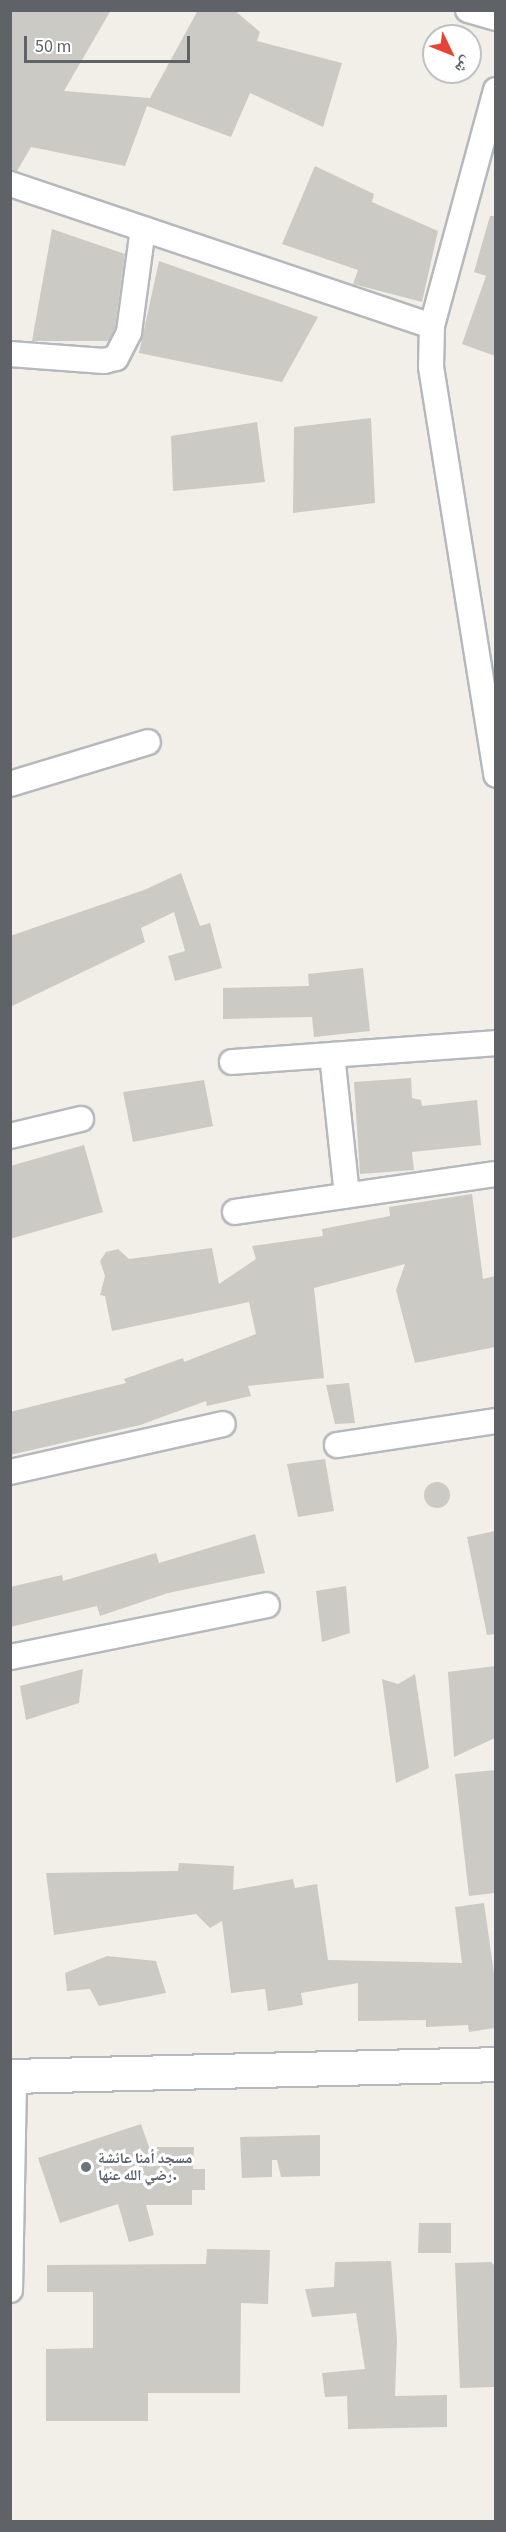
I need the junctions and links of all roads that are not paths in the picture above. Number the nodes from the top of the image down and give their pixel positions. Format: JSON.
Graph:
{"nodes":[{"id":1,"x":468,"y":10,"type":"edge"},
{"id":2,"x":495,"y":18,"type":"edge"},
{"id":3,"x":495,"y":90,"type":"edge"},
{"id":4,"x":10,"y":184,"type":"edge"},
{"id":5,"x":142,"y":229,"type":"junction"},
{"id":6,"x":432,"y":326,"type":"junction"},
{"id":7,"x":10,"y":354,"type":"edge"},
{"id":8,"x":148,"y":742,"type":"dead end"},
{"id":9,"x":495,"y":775,"type":"edge"},
{"id":10,"x":10,"y":784,"type":"edge"},
{"id":11,"x":495,"y":1043,"type":"edge"},
{"id":12,"x":332,"y":1055,"type":"junction"},
{"id":13,"x":232,"y":1062,"type":"dead end"},
{"id":14,"x":81,"y":1119,"type":"dead end"},
{"id":15,"x":10,"y":1136,"type":"edge"},
{"id":16,"x":495,"y":1174,"type":"edge"},
{"id":17,"x":347,"y":1195,"type":"junction"},
{"id":18,"x":235,"y":1212,"type":"dead end"},
{"id":19,"x":495,"y":1421,"type":"edge"},
{"id":20,"x":223,"y":1424,"type":"dead end"},
{"id":21,"x":337,"y":1445,"type":"dead end"},
{"id":22,"x":10,"y":1472,"type":"edge"},
{"id":23,"x":267,"y":1605,"type":"dead end"},
{"id":24,"x":10,"y":1657,"type":"edge"},
{"id":25,"x":495,"y":2064,"type":"edge"},
{"id":26,"x":12,"y":2070,"type":"edge"},
{"id":27,"x":10,"y":2290,"type":"edge"}],
"edges":[{"from":1,"to":2,"type":"street"},
{"from":3,"to":6,"type":"street"},
{"from":4,"to":5,"type":"street"},
{"from":5,"to":6,"type":"street"},
{"from":5,"to":7,"type":"street"},
{"from":6,"to":9,"type":"street"},
{"from":8,"to":10,"type":"street"},
{"from":11,"to":12,"type":"street"},
{"from":12,"to":13,"type":"street"},
{"from":12,"to":17,"type":"street"},
{"from":14,"to":15,"type":"street"},
{"from":16,"to":17,"type":"street"},
{"from":17,"to":18,"type":"street"},
{"from":19,"to":21,"type":"street"},
{"from":20,"to":22,"type":"street"},
{"from":23,"to":24,"type":"street"},
{"from":25,"to":26,"type":"main road"},
{"from":26,"to":27,"type":"street"}]}
